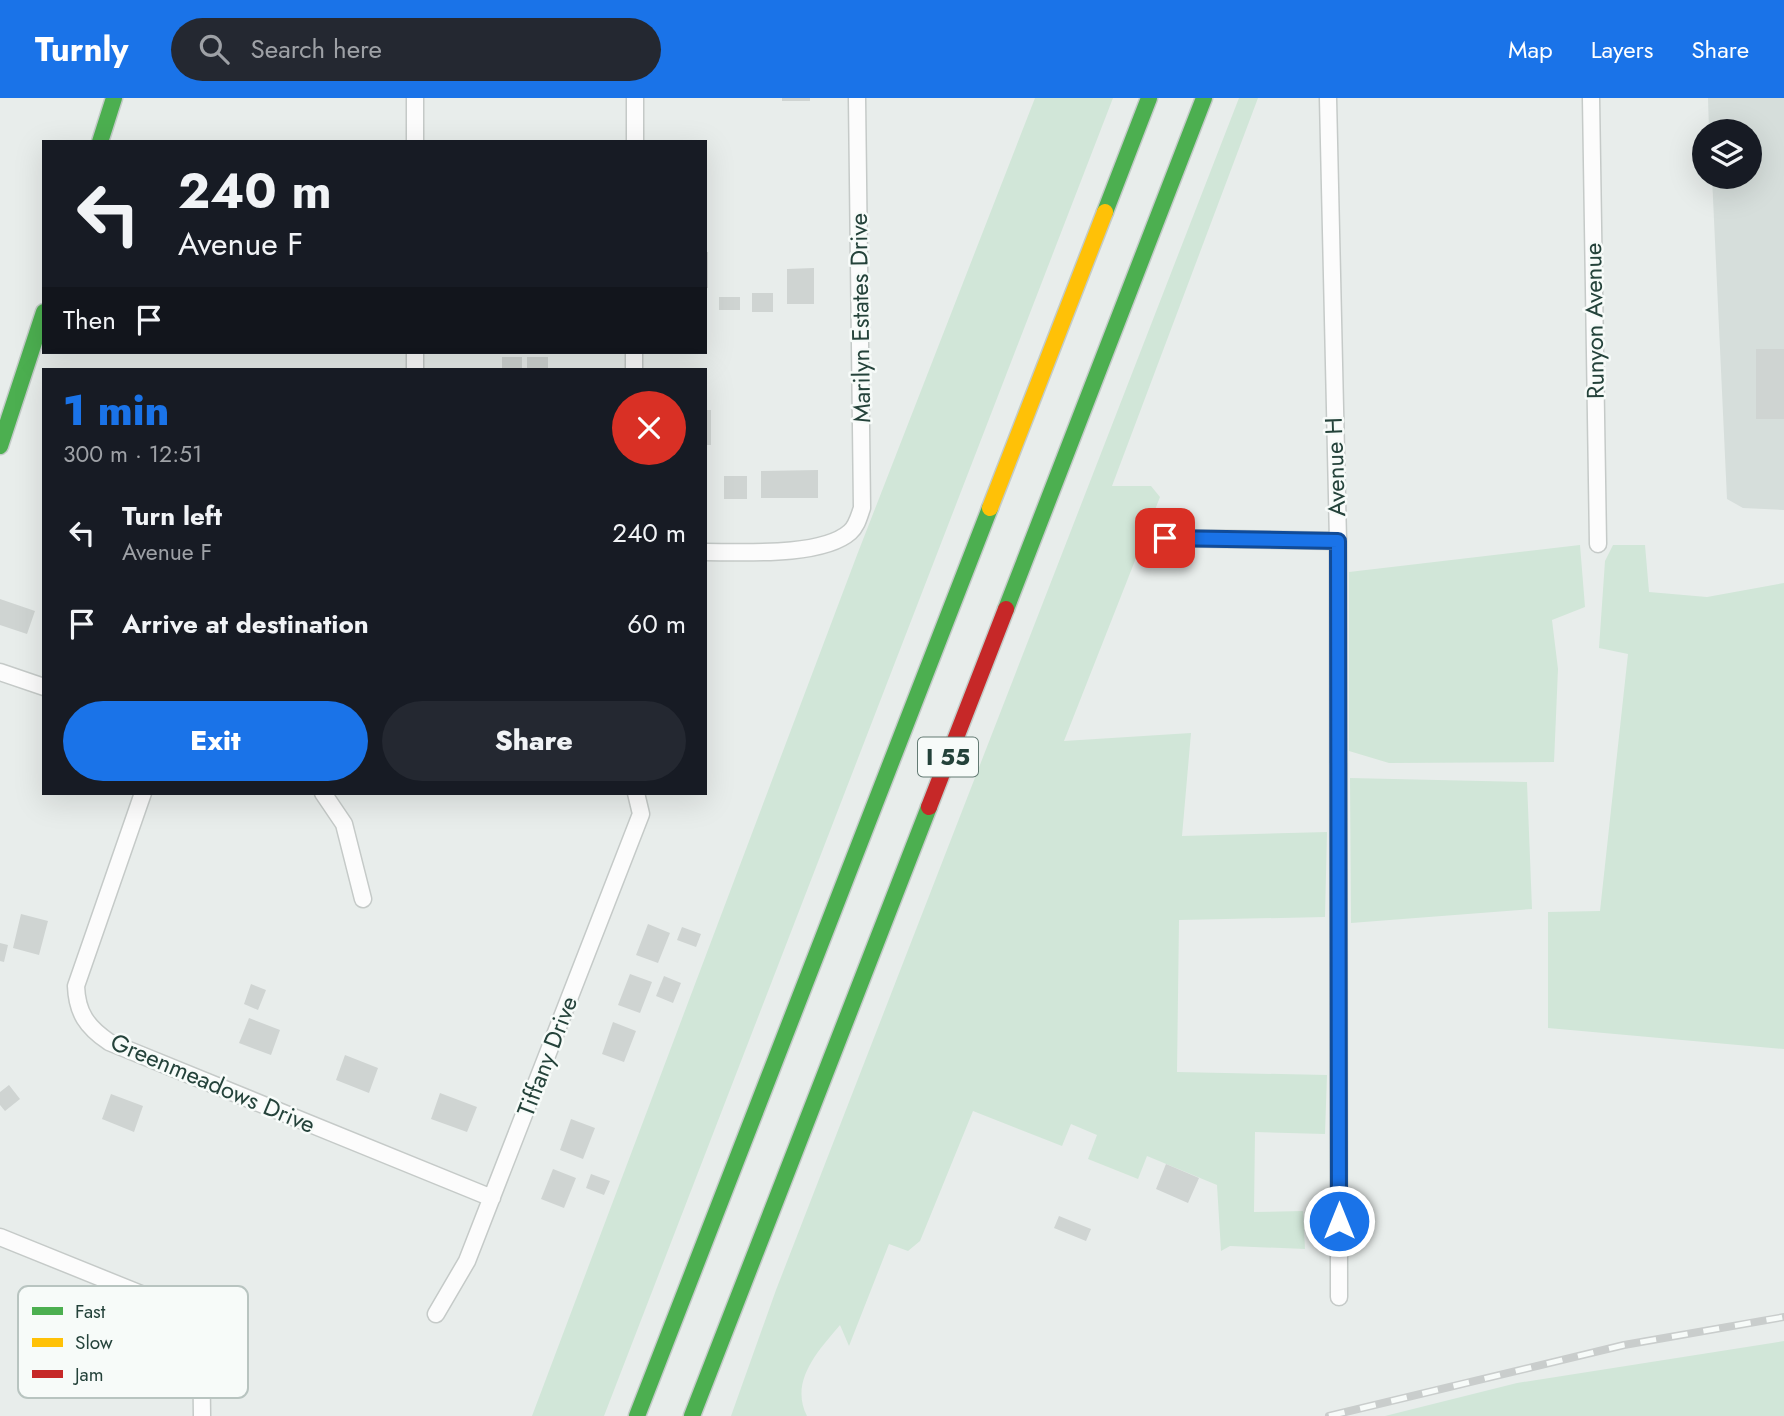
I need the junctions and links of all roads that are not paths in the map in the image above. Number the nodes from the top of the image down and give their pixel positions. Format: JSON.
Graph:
{"nodes":[{"id":1,"x":114,"y":98,"type":"edge"},
{"id":2,"x":415,"y":98,"type":"edge"},
{"id":3,"x":635,"y":98,"type":"edge"},
{"id":4,"x":857,"y":98,"type":"edge"},
{"id":5,"x":1149,"y":98,"type":"edge"},
{"id":6,"x":1204,"y":98,"type":"edge"},
{"id":7,"x":1328,"y":98,"type":"edge"},
{"id":8,"x":1591,"y":98,"type":"edge"},
{"id":9,"x":101,"y":140,"type":"edge"},
{"id":10,"x":415,"y":140,"type":"edge"},
{"id":11,"x":635,"y":140,"type":"edge"},
{"id":12,"x":42,"y":318,"type":"edge"},
{"id":13,"x":0,"y":446,"type":"edge"},
{"id":14,"x":1165,"y":538,"type":"dead end"},
{"id":15,"x":1338,"y":541,"type":"junction"},
{"id":16,"x":1598,"y":544,"type":"dead end"},
{"id":17,"x":707,"y":552,"type":"edge"},
{"id":18,"x":0,"y":672,"type":"edge"},
{"id":19,"x":42,"y":686,"type":"edge"},
{"id":20,"x":142,"y":795,"type":"edge"},
{"id":21,"x":324,"y":795,"type":"edge"},
{"id":22,"x":636,"y":795,"type":"edge"},
{"id":23,"x":363,"y":899,"type":"dead end"},
{"id":24,"x":492,"y":1198,"type":"junction"},
{"id":25,"x":0,"y":1237,"type":"edge"},
{"id":26,"x":125,"y":1286,"type":"edge"},
{"id":27,"x":1339,"y":1297,"type":"dead end"},
{"id":28,"x":436,"y":1314,"type":"dead end"},
{"id":29,"x":202,"y":1398,"type":"edge"},
{"id":30,"x":202,"y":1416,"type":"edge"},
{"id":31,"x":637,"y":1416,"type":"edge"},
{"id":32,"x":692,"y":1416,"type":"edge"}],
"edges":[{"from":1,"to":9,"type":"main road"},
{"from":2,"to":10,"type":"street"},
{"from":3,"to":11,"type":"street"},
{"from":4,"to":17,"type":"street","name":"Marilyn Estates Drive"},
{"from":5,"to":31,"type":"main road","number":"I 55"},
{"from":6,"to":32,"type":"main road","number":"I 55"},
{"from":7,"to":15,"type":"street","name":"Avenue H"},
{"from":8,"to":16,"type":"street","name":"Runyon Avenue"},
{"from":12,"to":13,"type":"main road"},
{"from":14,"to":15,"type":"street"},
{"from":15,"to":27,"type":"street","name":"Avenue H"},
{"from":18,"to":19,"type":"street"},
{"from":20,"to":24,"type":"street","name":"Greenmeadows Drive"},
{"from":21,"to":23,"type":"street"},
{"from":22,"to":24,"type":"street","name":"Tiffany Drive"},
{"from":24,"to":28,"type":"street","name":"Tiffany Drive"},
{"from":25,"to":26,"type":"street"},
{"from":29,"to":30,"type":"street"}]}
